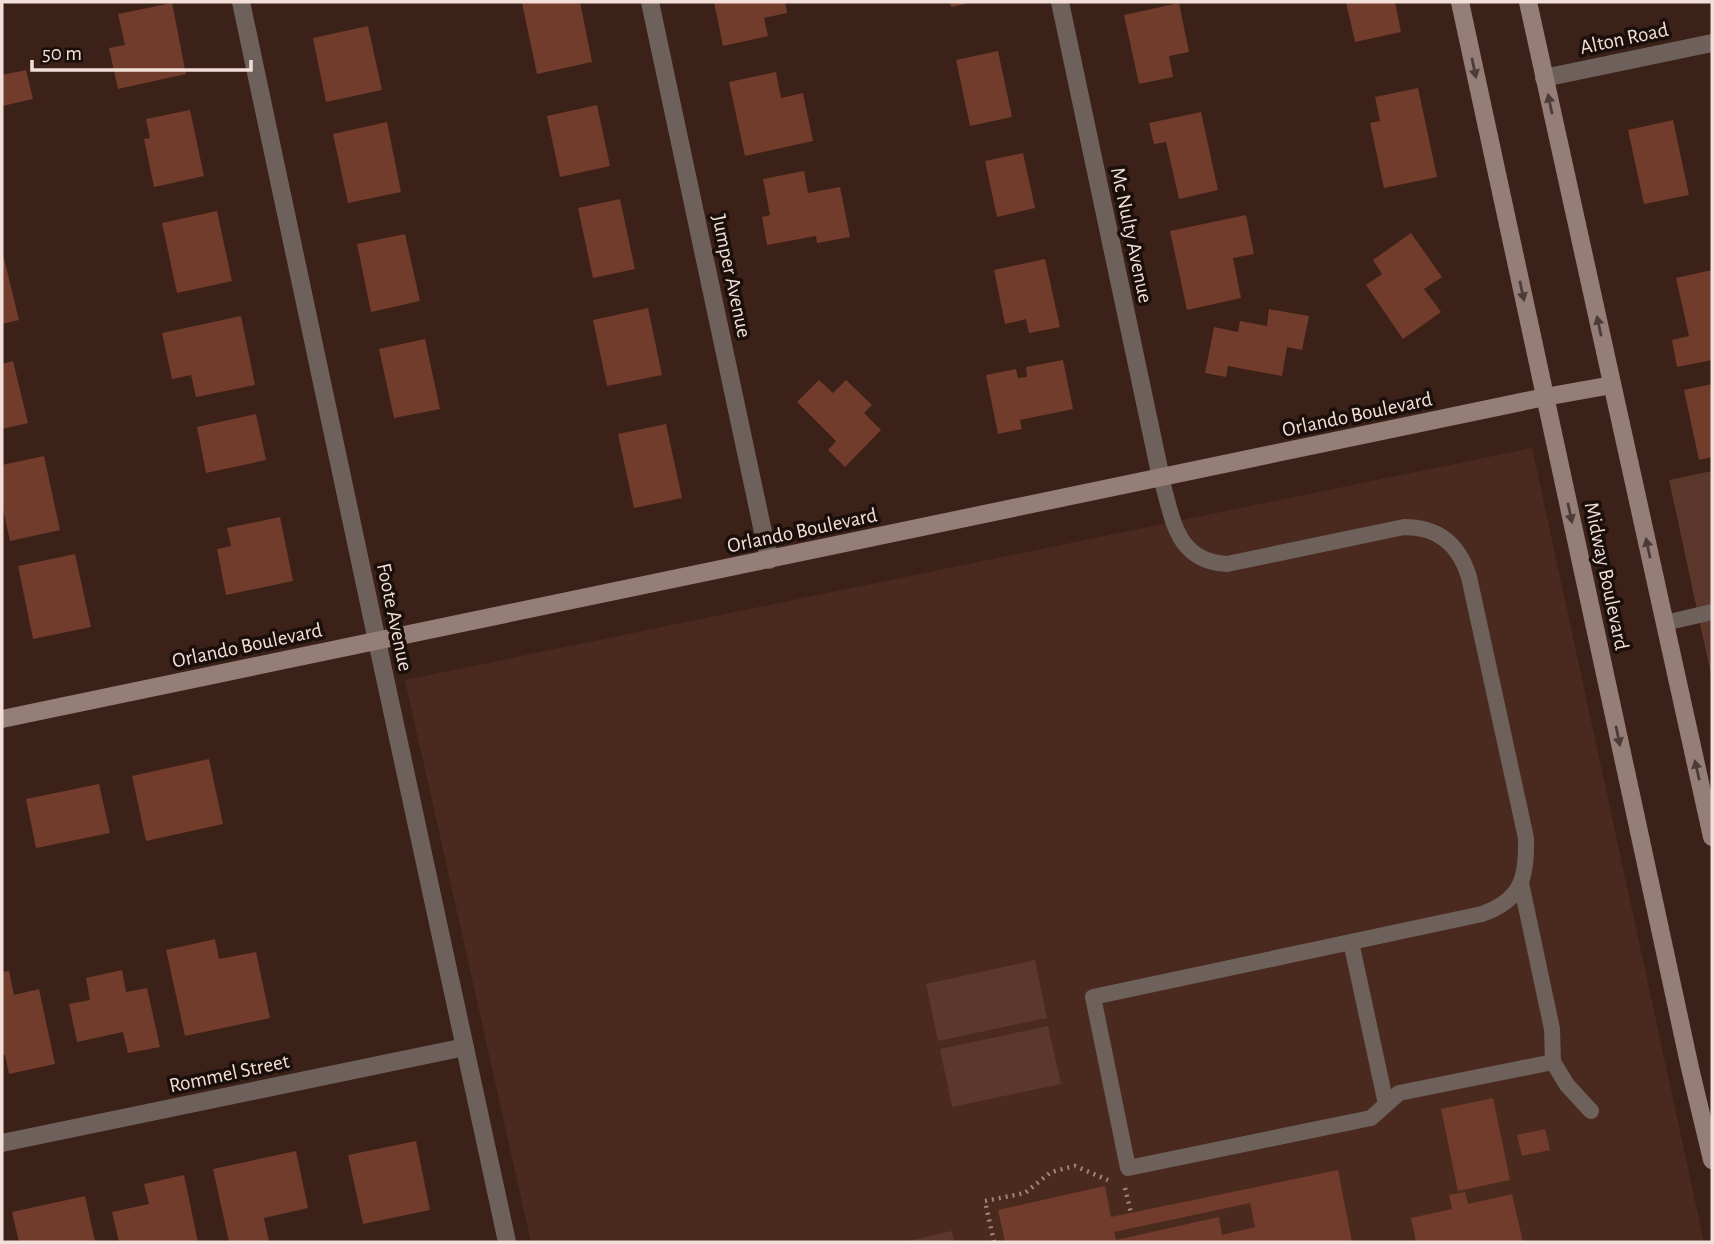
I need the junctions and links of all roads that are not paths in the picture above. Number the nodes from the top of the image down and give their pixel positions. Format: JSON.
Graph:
{"nodes":[{"id":1,"x":242,"y":2,"type":"edge"},
{"id":2,"x":650,"y":2,"type":"edge"},
{"id":3,"x":1060,"y":2,"type":"edge"},
{"id":4,"x":1460,"y":2,"type":"edge"},
{"id":5,"x":1528,"y":2,"type":"edge"},
{"id":6,"x":1712,"y":43,"type":"edge"},
{"id":7,"x":1545,"y":78,"type":"junction"},
{"id":8,"x":1612,"y":384,"type":"junction"},
{"id":9,"x":1545,"y":397,"type":"junction"},
{"id":10,"x":1161,"y":478,"type":"junction"},
{"id":11,"x":769,"y":560,"type":"junction"},
{"id":12,"x":1712,"y":612,"type":"edge"},
{"id":13,"x":1665,"y":623,"type":"junction"},
{"id":14,"x":377,"y":641,"type":"junction"},
{"id":15,"x":2,"y":719,"type":"edge"},
{"id":16,"x":1712,"y":837,"type":"edge"},
{"id":17,"x":1521,"y":883,"type":"junction"},
{"id":18,"x":1351,"y":942,"type":"junction"},
{"id":19,"x":465,"y":1047,"type":"junction"},
{"id":20,"x":1552,"y":1062,"type":"junction"},
{"id":21,"x":1386,"y":1104,"type":"junction"},
{"id":22,"x":1591,"y":1111,"type":"dead end"},
{"id":23,"x":2,"y":1143,"type":"edge"},
{"id":24,"x":1712,"y":1160,"type":"edge"},
{"id":25,"x":507,"y":1242,"type":"edge"}],
"edges":[{"from":1,"to":14,"type":"street","name":"Foote Avenue"},
{"from":2,"to":11,"type":"street","name":"Jumper Avenue"},
{"from":3,"to":10,"type":"street","name":"Mc Nulty Avenue"},
{"from":4,"to":9,"type":"street","name":"Midway Boulevard","one_way":true},
{"from":5,"to":7,"type":"street"},
{"from":6,"to":7,"type":"street","name":"Alton Road"},
{"from":8,"to":7,"type":"street","one_way":true},
{"from":8,"to":9,"type":"street","name":"Orlando Boulevard"},
{"from":13,"to":8,"type":"street","one_way":true},
{"from":9,"to":10,"type":"street","name":"Orlando Boulevard"},
{"from":9,"to":24,"type":"street","name":"Midway Boulevard","one_way":true},
{"from":10,"to":11,"type":"street","name":"Orlando Boulevard"},
{"from":10,"to":17,"type":"lane"},
{"from":11,"to":14,"type":"street","name":"Orlando Boulevard"},
{"from":12,"to":13,"type":"lane"},
{"from":16,"to":13,"type":"street","one_way":true},
{"from":14,"to":15,"type":"street","name":"Orlando Boulevard"},
{"from":14,"to":19,"type":"street","name":"Foote Avenue"},
{"from":17,"to":18,"type":"lane"},
{"from":17,"to":20,"type":"lane"},
{"from":18,"to":21,"type":"lane"},
{"from":18,"to":21,"type":"lane"},
{"from":19,"to":23,"type":"street","name":"Rommel Street"},
{"from":19,"to":25,"type":"street","name":"Foote Avenue"},
{"from":20,"to":21,"type":"lane"},
{"from":20,"to":22,"type":"lane"}]}
